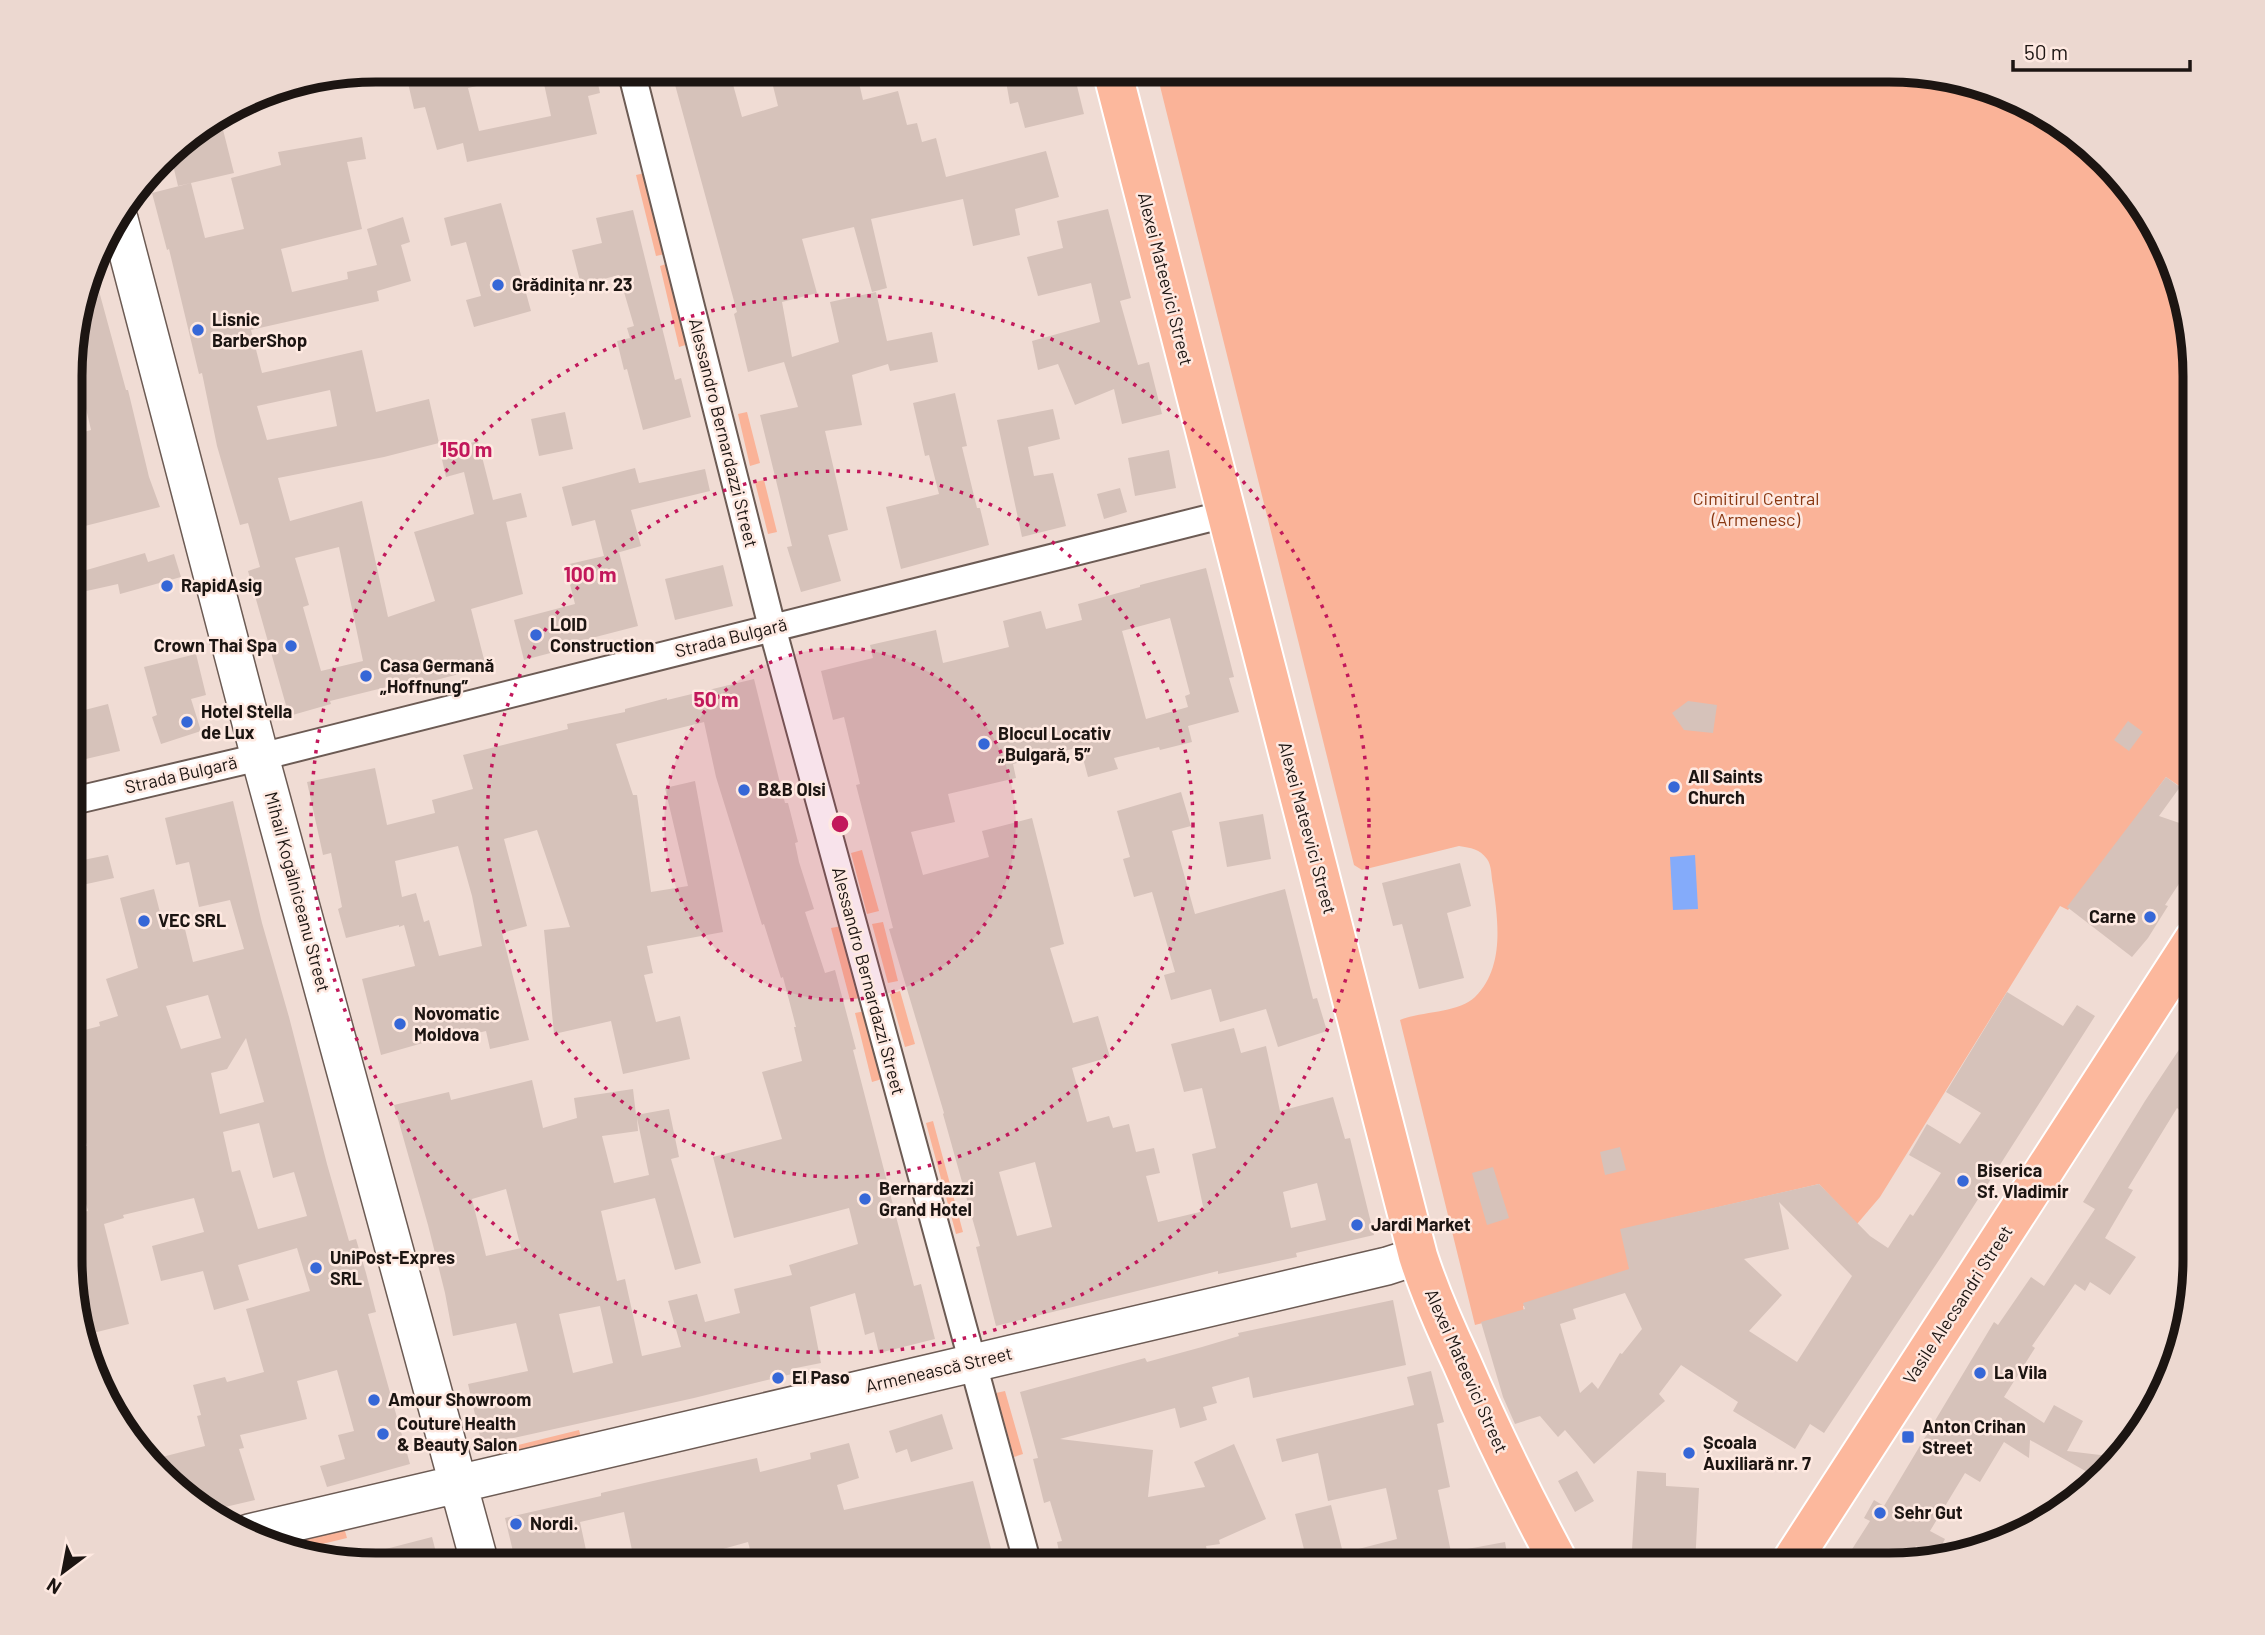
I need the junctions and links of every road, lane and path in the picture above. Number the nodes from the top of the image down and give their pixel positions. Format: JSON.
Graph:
{"nodes":[{"id":1,"x":634,"y":82,"type":"edge"},
{"id":2,"x":1115,"y":82,"type":"edge"},
{"id":3,"x":122,"y":229,"type":"edge"},
{"id":4,"x":1226,"y":514,"type":"junction"},
{"id":5,"x":772,"y":627,"type":"junction"},
{"id":6,"x":260,"y":757,"type":"junction"},
{"id":7,"x":82,"y":799,"type":"edge"},
{"id":8,"x":2183,"y":956,"type":"edge"},
{"id":9,"x":1418,"y":1256,"type":"junction"},
{"id":10,"x":972,"y":1363,"type":"junction"},
{"id":11,"x":460,"y":1484,"type":"junction"},
{"id":12,"x":263,"y":1530,"type":"edge"},
{"id":13,"x":477,"y":1553,"type":"edge"},
{"id":14,"x":1025,"y":1553,"type":"edge"},
{"id":15,"x":1554,"y":1553,"type":"edge"},
{"id":16,"x":1797,"y":1553,"type":"edge"}],
"edges":[{"from":1,"to":5,"type":"street","name":"Alessandro Bernardazzi Street"},
{"from":2,"to":4,"type":"main road","name":"Alexei Mateevici Street"},
{"from":3,"to":6,"type":"main road","name":"Mihail Kogălniceanu Street"},
{"from":4,"to":5,"type":"street","name":"Strada Bulgară"},
{"from":4,"to":9,"type":"main road","name":"Alexei Mateevici Street"},
{"from":5,"to":6,"type":"street","name":"Strada Bulgară"},
{"from":5,"to":10,"type":"street","name":"Alessandro Bernardazzi Street"},
{"from":6,"to":7,"type":"street","name":"Strada Bulgară"},
{"from":6,"to":11,"type":"main road","name":"Mihail Kogălniceanu Street"},
{"from":8,"to":16,"type":"main road","name":"Vasile Alecsandri Street"},
{"from":9,"to":10,"type":"main road","name":"Armenească Street"},
{"from":9,"to":15,"type":"main road","name":"Alexei Mateevici Street"},
{"from":10,"to":11,"type":"main road","name":"Armenească Street"},
{"from":10,"to":14,"type":"street","name":"Alessandro Bernardazzi Street"},
{"from":11,"to":12,"type":"main road","name":"Armenească Street"},
{"from":11,"to":13,"type":"main road","name":"Mihail Kogălniceanu Street"}]}
